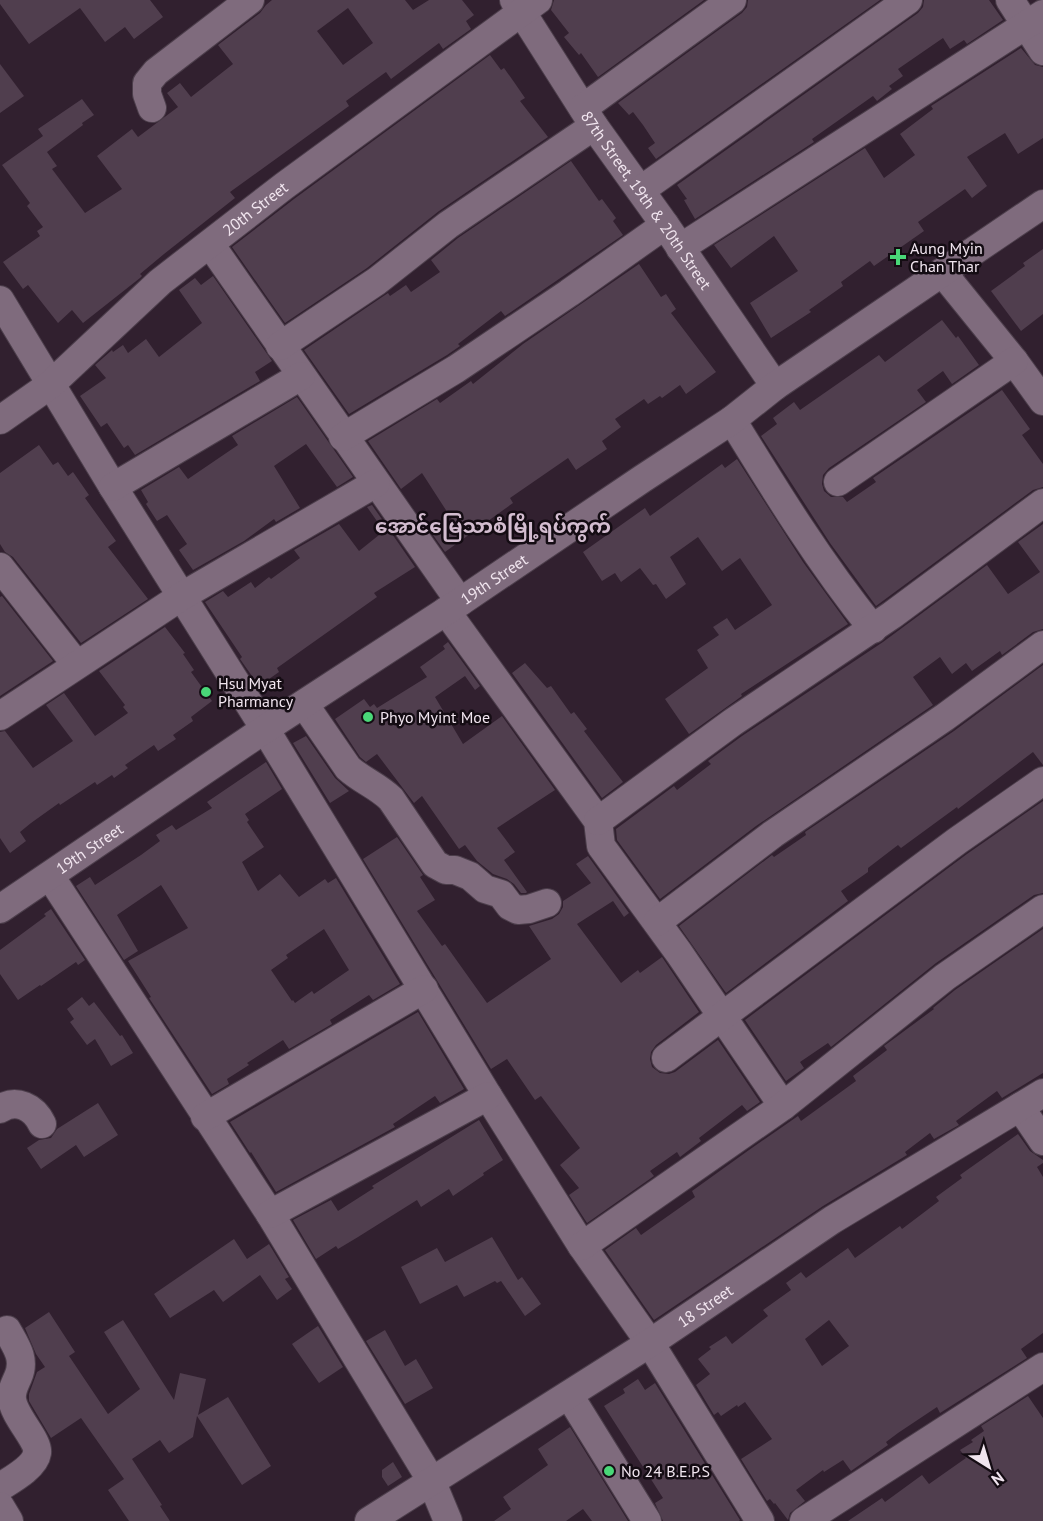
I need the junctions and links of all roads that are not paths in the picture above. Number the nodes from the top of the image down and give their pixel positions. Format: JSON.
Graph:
{"nodes":[{"id":1,"x":250,"y":0,"type":"edge"},
{"id":2,"x":732,"y":0,"type":"edge"},
{"id":3,"x":908,"y":0,"type":"edge"},
{"id":4,"x":1010,"y":0,"type":"edge"},
{"id":5,"x":525,"y":4,"type":"edge"},
{"id":6,"x":1035,"y":19,"type":"edge"},
{"id":7,"x":1043,"y":51,"type":"edge"},
{"id":8,"x":152,"y":108,"type":"dead end"},
{"id":9,"x":588,"y":117,"type":"junction"},
{"id":10,"x":641,"y":190,"type":"junction"},
{"id":11,"x":1043,"y":204,"type":"edge"},
{"id":12,"x":673,"y":236,"type":"junction"},
{"id":13,"x":210,"y":244,"type":"junction"},
{"id":14,"x":942,"y":272,"type":"junction"},
{"id":15,"x":0,"y":300,"type":"edge"},
{"id":16,"x":280,"y":346,"type":"junction"},
{"id":17,"x":1014,"y":361,"type":"junction"},
{"id":18,"x":301,"y":376,"type":"junction"},
{"id":19,"x":50,"y":385,"type":"junction"},
{"id":20,"x":775,"y":386,"type":"junction"},
{"id":21,"x":1043,"y":401,"type":"edge"},
{"id":22,"x":0,"y":420,"type":"edge"},
{"id":23,"x":732,"y":420,"type":"junction"},
{"id":24,"x":344,"y":437,"type":"junction"},
{"id":25,"x":838,"y":482,"type":"dead end"},
{"id":26,"x":376,"y":483,"type":"junction"},
{"id":27,"x":113,"y":487,"type":"junction"},
{"id":28,"x":1043,"y":503,"type":"edge"},
{"id":29,"x":0,"y":567,"type":"edge"},
{"id":30,"x":182,"y":596,"type":"junction"},
{"id":31,"x":453,"y":607,"type":"junction"},
{"id":32,"x":873,"y":628,"type":"junction"},
{"id":33,"x":1043,"y":645,"type":"edge"},
{"id":34,"x":76,"y":664,"type":"junction"},
{"id":35,"x":304,"y":704,"type":"junction"},
{"id":36,"x":0,"y":716,"type":"edge"},
{"id":37,"x":265,"y":729,"type":"junction"},
{"id":38,"x":1043,"y":781,"type":"edge"},
{"id":39,"x":598,"y":821,"type":"junction"},
{"id":40,"x":50,"y":876,"type":"junction"},
{"id":41,"x":547,"y":903,"type":"dead end"},
{"id":42,"x":0,"y":909,"type":"edge"},
{"id":43,"x":1043,"y":909,"type":"edge"},
{"id":44,"x":657,"y":922,"type":"junction"},
{"id":45,"x":424,"y":989,"type":"junction"},
{"id":46,"x":723,"y":1017,"type":"junction"},
{"id":47,"x":666,"y":1058,"type":"dead end"},
{"id":48,"x":488,"y":1096,"type":"junction"},
{"id":49,"x":1032,"y":1100,"type":"edge"},
{"id":50,"x":783,"y":1106,"type":"junction"},
{"id":51,"x":0,"y":1109,"type":"edge"},
{"id":52,"x":205,"y":1117,"type":"junction"},
{"id":53,"x":42,"y":1124,"type":"dead end"},
{"id":54,"x":1043,"y":1141,"type":"edge"},
{"id":55,"x":270,"y":1214,"type":"junction"},
{"id":56,"x":582,"y":1246,"type":"junction"},
{"id":57,"x":7,"y":1330,"type":"dead end"},
{"id":58,"x":650,"y":1344,"type":"junction"},
{"id":59,"x":1043,"y":1367,"type":"edge"},
{"id":60,"x":569,"y":1395,"type":"junction"},
{"id":61,"x":431,"y":1480,"type":"junction"},
{"id":62,"x":0,"y":1487,"type":"edge"},
{"id":63,"x":0,"y":1506,"type":"edge"},
{"id":64,"x":9,"y":1521,"type":"edge"},
{"id":65,"x":369,"y":1521,"type":"edge"},
{"id":66,"x":448,"y":1521,"type":"edge"},
{"id":67,"x":647,"y":1521,"type":"edge"},
{"id":68,"x":760,"y":1521,"type":"edge"},
{"id":69,"x":804,"y":1521,"type":"edge"}],
"edges":[{"from":1,"to":8,"type":"street"},
{"from":2,"to":9,"type":"street"},
{"from":3,"to":10,"type":"street"},
{"from":4,"to":6,"type":"street"},
{"from":5,"to":9,"type":"street","name":"87th Street, 19th & 20th Street"},
{"from":5,"to":13,"type":"street","name":"20th Street"},
{"from":6,"to":7,"type":"street"},
{"from":6,"to":12,"type":"street"},
{"from":9,"to":10,"type":"street","name":"87th Street, 19th & 20th Street"},
{"from":9,"to":16,"type":"street"},
{"from":10,"to":12,"type":"street","name":"87th Street, 19th & 20th Street"},
{"from":11,"to":14,"type":"street","name":"19th Street"},
{"from":12,"to":20,"type":"street","name":"87th Street, 19th & 20th Street"},
{"from":12,"to":24,"type":"street"},
{"from":13,"to":16,"type":"street"},
{"from":13,"to":19,"type":"street","name":"20th Street"},
{"from":14,"to":17,"type":"street"},
{"from":14,"to":20,"type":"street","name":"19th Street"},
{"from":15,"to":19,"type":"street"},
{"from":16,"to":18,"type":"street"},
{"from":17,"to":21,"type":"street"},
{"from":17,"to":25,"type":"street"},
{"from":18,"to":24,"type":"street"},
{"from":18,"to":27,"type":"street"},
{"from":19,"to":22,"type":"street","name":"20th Street"},
{"from":19,"to":27,"type":"street"},
{"from":20,"to":23,"type":"street","name":"19th Street"},
{"from":23,"to":31,"type":"street","name":"19th Street"},
{"from":23,"to":32,"type":"street"},
{"from":24,"to":26,"type":"street"},
{"from":26,"to":30,"type":"street"},
{"from":26,"to":31,"type":"street"},
{"from":27,"to":30,"type":"street"},
{"from":28,"to":32,"type":"street"},
{"from":29,"to":34,"type":"street"},
{"from":30,"to":34,"type":"street"},
{"from":30,"to":37,"type":"street"},
{"from":31,"to":35,"type":"street","name":"19th Street"},
{"from":31,"to":39,"type":"street"},
{"from":32,"to":39,"type":"street"},
{"from":33,"to":44,"type":"street"},
{"from":34,"to":36,"type":"street"},
{"from":35,"to":37,"type":"street","name":"19th Street"},
{"from":35,"to":41,"type":"street"},
{"from":37,"to":40,"type":"street","name":"19th Street"},
{"from":37,"to":45,"type":"street"},
{"from":38,"to":46,"type":"street"},
{"from":39,"to":44,"type":"street"},
{"from":40,"to":42,"type":"street","name":"19th Street"},
{"from":40,"to":52,"type":"street"},
{"from":43,"to":50,"type":"street"},
{"from":44,"to":46,"type":"street"},
{"from":45,"to":48,"type":"street"},
{"from":45,"to":52,"type":"street"},
{"from":46,"to":47,"type":"street"},
{"from":46,"to":50,"type":"street"},
{"from":48,"to":55,"type":"street"},
{"from":48,"to":56,"type":"street"},
{"from":49,"to":54,"type":"street"},
{"from":49,"to":58,"type":"street","name":"18 Street"},
{"from":50,"to":56,"type":"street"},
{"from":51,"to":53,"type":"street"},
{"from":52,"to":55,"type":"street"},
{"from":55,"to":61,"type":"street"},
{"from":56,"to":58,"type":"street"},
{"from":57,"to":62,"type":"street"},
{"from":58,"to":60,"type":"street","name":"18 Street"},
{"from":58,"to":68,"type":"street"},
{"from":59,"to":69,"type":"street"},
{"from":60,"to":61,"type":"street","name":"18 Street"},
{"from":60,"to":67,"type":"street"},
{"from":61,"to":65,"type":"street","name":"18 Street"},
{"from":61,"to":66,"type":"street"},
{"from":63,"to":64,"type":"street"}]}
